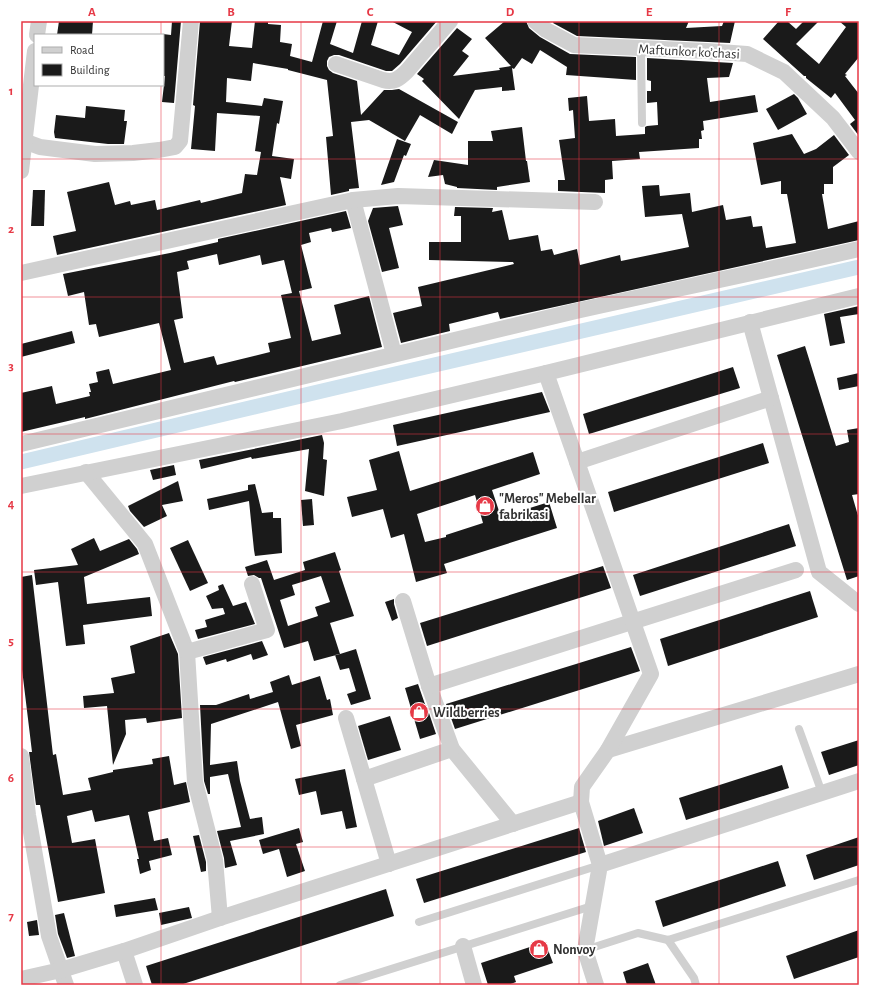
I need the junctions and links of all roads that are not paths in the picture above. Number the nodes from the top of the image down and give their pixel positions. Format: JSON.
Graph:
{"nodes":[{"id":1,"x":38,"y":21,"type":"edge"},
{"id":2,"x":191,"y":21,"type":"edge"},
{"id":3,"x":450,"y":21,"type":"edge"},
{"id":4,"x":535,"y":21,"type":"edge"},
{"id":5,"x":37,"y":34,"type":"edge"},
{"id":6,"x":641,"y":48,"type":"junction"},
{"id":7,"x":34,"y":58,"type":"edge"},
{"id":8,"x":336,"y":64,"type":"dead end"},
{"id":9,"x":642,"y":123,"type":"dead end"},
{"id":10,"x":23,"y":140,"type":"edge"},
{"id":11,"x":859,"y":152,"type":"edge"},
{"id":12,"x":21,"y":171,"type":"edge"},
{"id":13,"x":353,"y":200,"type":"junction"},
{"id":14,"x":595,"y":202,"type":"dead end"},
{"id":15,"x":859,"y":249,"type":"edge"},
{"id":16,"x":21,"y":273,"type":"edge"},
{"id":17,"x":859,"y":296,"type":"edge"},
{"id":18,"x":750,"y":322,"type":"junction"},
{"id":19,"x":394,"y":354,"type":"junction"},
{"id":20,"x":546,"y":373,"type":"junction"},
{"id":21,"x":771,"y":398,"type":"junction"},
{"id":22,"x":21,"y":444,"type":"edge"},
{"id":23,"x":577,"y":462,"type":"junction"},
{"id":24,"x":86,"y":472,"type":"junction"},
{"id":25,"x":21,"y":486,"type":"edge"},
{"id":26,"x":796,"y":570,"type":"dead end"},
{"id":27,"x":252,"y":584,"type":"dead end"},
{"id":28,"x":403,"y":601,"type":"dead end"},
{"id":29,"x":859,"y":604,"type":"edge"},
{"id":30,"x":632,"y":621,"type":"junction"},
{"id":31,"x":187,"y":652,"type":"junction"},
{"id":32,"x":859,"y":674,"type":"edge"},
{"id":33,"x":429,"y":686,"type":"junction"},
{"id":34,"x":346,"y":718,"type":"dead end"},
{"id":35,"x":799,"y":729,"type":"dead end"},
{"id":36,"x":452,"y":749,"type":"junction"},
{"id":37,"x":608,"y":750,"type":"junction"},
{"id":38,"x":21,"y":756,"type":"edge"},
{"id":39,"x":364,"y":779,"type":"junction"},
{"id":40,"x":859,"y":781,"type":"edge"},
{"id":41,"x":822,"y":793,"type":"junction"},
{"id":42,"x":581,"y":802,"type":"junction"},
{"id":43,"x":24,"y":816,"type":"edge"},
{"id":44,"x":513,"y":824,"type":"junction"},
{"id":45,"x":389,"y":864,"type":"junction"},
{"id":46,"x":600,"y":866,"type":"junction"},
{"id":47,"x":859,"y":880,"type":"edge"},
{"id":48,"x":592,"y":906,"type":"junction"},
{"id":49,"x":220,"y":918,"type":"junction"},
{"id":50,"x":419,"y":922,"type":"dead end"},
{"id":51,"x":668,"y":940,"type":"junction"},
{"id":52,"x":463,"y":946,"type":"junction"},
{"id":53,"x":585,"y":950,"type":"junction"},
{"id":54,"x":124,"y":951,"type":"junction"},
{"id":55,"x":64,"y":978,"type":"edge"},
{"id":56,"x":21,"y":979,"type":"edge"},
{"id":57,"x":135,"y":985,"type":"edge"},
{"id":58,"x":340,"y":985,"type":"edge"},
{"id":59,"x":474,"y":985,"type":"edge"},
{"id":60,"x":596,"y":985,"type":"edge"},
{"id":61,"x":696,"y":985,"type":"edge"}],
"edges":[{"from":1,"to":5,"type":"street"},
{"from":2,"to":10,"type":"street"},
{"from":3,"to":8,"type":"street"},
{"from":4,"to":6,"type":"street","name":"Maftunkor ko’chasi"},
{"from":6,"to":9,"type":"lane"},
{"from":6,"to":11,"type":"street","name":"Maftunkor ko’chasi"},
{"from":7,"to":10,"type":"street"},
{"from":10,"to":12,"type":"street"},
{"from":13,"to":14,"type":"street"},
{"from":13,"to":16,"type":"street"},
{"from":13,"to":19,"type":"street"},
{"from":15,"to":19,"type":"street"},
{"from":17,"to":18,"type":"street"},
{"from":18,"to":20,"type":"street"},
{"from":18,"to":21,"type":"street"},
{"from":19,"to":22,"type":"street"},
{"from":20,"to":23,"type":"street"},
{"from":20,"to":24,"type":"street"},
{"from":21,"to":23,"type":"street"},
{"from":21,"to":29,"type":"street"},
{"from":23,"to":30,"type":"street"},
{"from":24,"to":25,"type":"street"},
{"from":24,"to":31,"type":"street"},
{"from":26,"to":30,"type":"street"},
{"from":27,"to":31,"type":"street"},
{"from":28,"to":33,"type":"street"},
{"from":30,"to":33,"type":"street"},
{"from":30,"to":37,"type":"street"},
{"from":31,"to":49,"type":"street"},
{"from":32,"to":37,"type":"street"},
{"from":33,"to":36,"type":"street"},
{"from":34,"to":39,"type":"street"},
{"from":35,"to":41,"type":"lane"},
{"from":36,"to":39,"type":"street"},
{"from":36,"to":44,"type":"street"},
{"from":37,"to":42,"type":"street"},
{"from":38,"to":43,"type":"street"},
{"from":39,"to":45,"type":"street"},
{"from":40,"to":41,"type":"street"},
{"from":41,"to":46,"type":"street"},
{"from":42,"to":44,"type":"street"},
{"from":42,"to":46,"type":"street"},
{"from":43,"to":55,"type":"street"},
{"from":44,"to":45,"type":"street"},
{"from":45,"to":49,"type":"street"},
{"from":46,"to":48,"type":"street"},
{"from":46,"to":50,"type":"lane"},
{"from":47,"to":51,"type":"lane"},
{"from":48,"to":52,"type":"lane"},
{"from":48,"to":53,"type":"street"},
{"from":49,"to":54,"type":"street"},
{"from":51,"to":53,"type":"lane"},
{"from":51,"to":61,"type":"lane"},
{"from":52,"to":58,"type":"lane"},
{"from":52,"to":59,"type":"street"},
{"from":53,"to":60,"type":"street"},
{"from":54,"to":55,"type":"street"},
{"from":54,"to":57,"type":"street"},
{"from":55,"to":56,"type":"street"}]}
